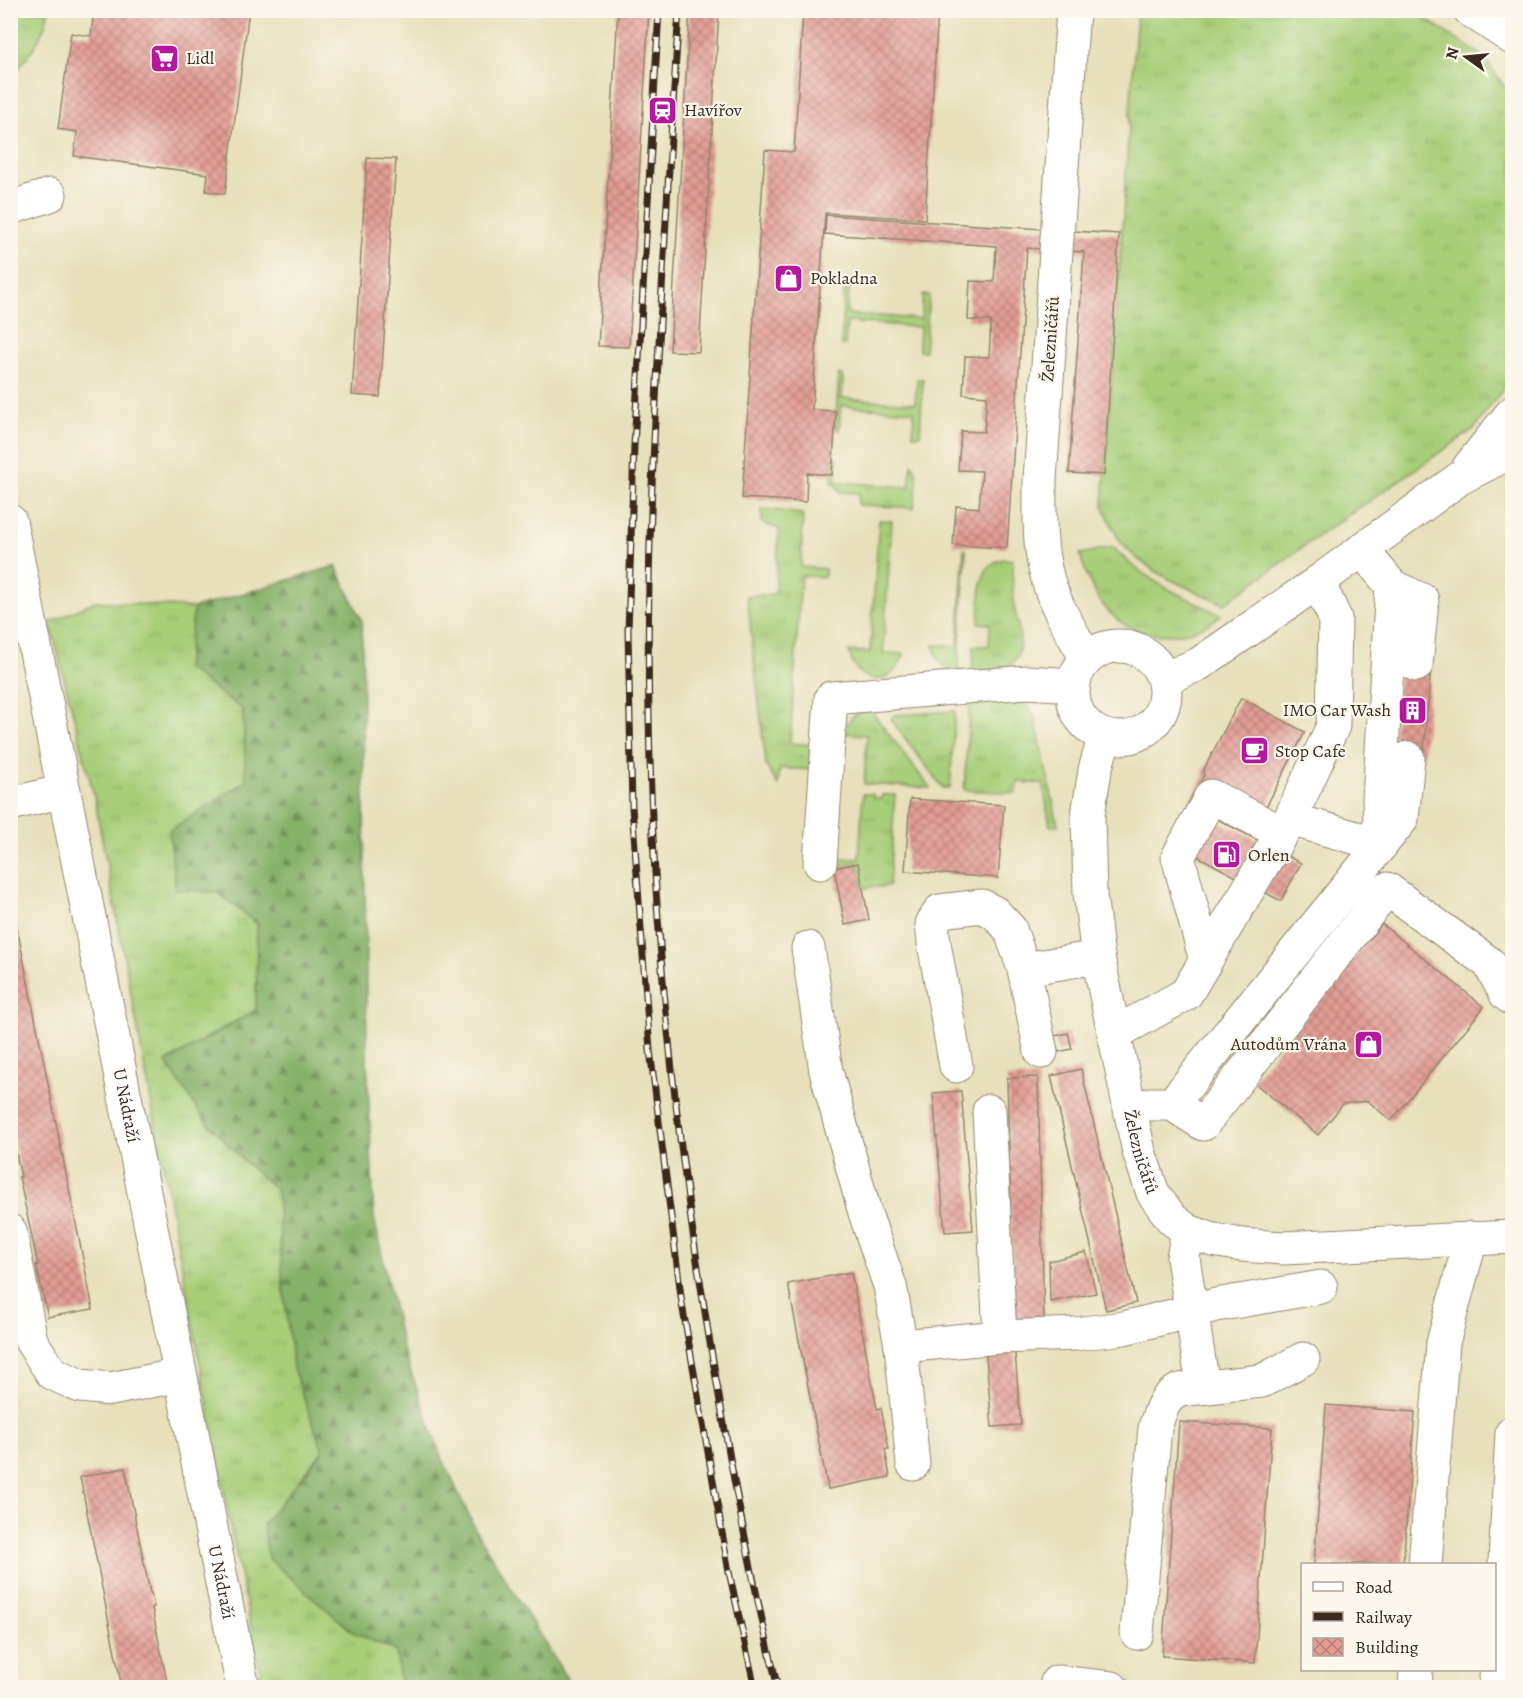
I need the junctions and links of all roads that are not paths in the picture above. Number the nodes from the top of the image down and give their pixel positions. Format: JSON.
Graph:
{"nodes":[{"id":1,"x":1073,"y":10,"type":"edge"},
{"id":2,"x":1470,"y":10,"type":"edge"},
{"id":3,"x":1512,"y":38,"type":"edge"},
{"id":4,"x":10,"y":184,"type":"edge"},
{"id":5,"x":10,"y":208,"type":"edge"},
{"id":6,"x":1512,"y":413,"type":"edge"},
{"id":7,"x":1512,"y":451,"type":"edge"},
{"id":8,"x":1460,"y":478,"type":"junction"},
{"id":9,"x":10,"y":521,"type":"edge"},
{"id":10,"x":1362,"y":550,"type":"junction"},
{"id":11,"x":1318,"y":582,"type":"junction"},
{"id":12,"x":1392,"y":586,"type":"junction"},
{"id":13,"x":1416,"y":665,"type":"dead end"},
{"id":14,"x":1081,"y":672,"type":"junction"},
{"id":15,"x":1164,"y":680,"type":"junction"},
{"id":16,"x":1105,"y":736,"type":"junction"},
{"id":17,"x":1408,"y":758,"type":"dead end"},
{"id":18,"x":64,"y":791,"type":"junction"},
{"id":19,"x":10,"y":804,"type":"edge"},
{"id":20,"x":1286,"y":826,"type":"junction"},
{"id":21,"x":1381,"y":845,"type":"junction"},
{"id":22,"x":820,"y":863,"type":"dead end"},
{"id":23,"x":808,"y":948,"type":"dead end"},
{"id":24,"x":1098,"y":957,"type":"junction"},
{"id":25,"x":1206,"y":961,"type":"junction"},
{"id":26,"x":1024,"y":969,"type":"junction"},
{"id":27,"x":1512,"y":999,"type":"edge"},
{"id":28,"x":1114,"y":1034,"type":"junction"},
{"id":29,"x":1041,"y":1052,"type":"dead end"},
{"id":30,"x":956,"y":1066,"type":"dead end"},
{"id":31,"x":1128,"y":1104,"type":"junction"},
{"id":32,"x":1172,"y":1104,"type":"junction"},
{"id":33,"x":989,"y":1111,"type":"dead end"},
{"id":34,"x":10,"y":1231,"type":"edge"},
{"id":35,"x":1188,"y":1231,"type":"junction"},
{"id":36,"x":1512,"y":1237,"type":"edge"},
{"id":37,"x":1471,"y":1238,"type":"junction"},
{"id":38,"x":1321,"y":1287,"type":"dead end"},
{"id":39,"x":1191,"y":1311,"type":"junction"},
{"id":40,"x":1000,"y":1337,"type":"junction"},
{"id":41,"x":901,"y":1346,"type":"junction"},
{"id":42,"x":1303,"y":1359,"type":"dead end"},
{"id":43,"x":180,"y":1375,"type":"junction"},
{"id":44,"x":1203,"y":1386,"type":"junction"},
{"id":45,"x":1512,"y":1433,"type":"edge"},
{"id":46,"x":913,"y":1464,"type":"dead end"},
{"id":47,"x":1425,"y":1563,"type":"edge"},
{"id":48,"x":1503,"y":1586,"type":"edge"},
{"id":49,"x":1137,"y":1633,"type":"dead end"},
{"id":50,"x":1416,"y":1671,"type":"edge"},
{"id":51,"x":1058,"y":1682,"type":"dead end"},
{"id":52,"x":243,"y":1688,"type":"edge"},
{"id":53,"x":1112,"y":1688,"type":"edge"},
{"id":54,"x":1415,"y":1688,"type":"edge"},
{"id":55,"x":1495,"y":1688,"type":"edge"}],
"edges":[{"from":1,"to":14,"type":"street","name":"Železničářů"},
{"from":2,"to":3,"type":"street"},
{"from":4,"to":5,"type":"street"},
{"from":6,"to":8,"type":"street"},
{"from":7,"to":8,"type":"street"},
{"from":8,"to":10,"type":"street"},
{"from":9,"to":18,"type":"street","name":"U Nádraží"},
{"from":10,"to":11,"type":"street"},
{"from":10,"to":12,"type":"street"},
{"from":11,"to":15,"type":"street"},
{"from":11,"to":20,"type":"street"},
{"from":12,"to":13,"type":"street"},
{"from":12,"to":21,"type":"street"},
{"from":14,"to":15,"type":"street"},
{"from":14,"to":16,"type":"street","name":"Železničářů"},
{"from":14,"to":22,"type":"street"},
{"from":15,"to":16,"type":"street"},
{"from":16,"to":24,"type":"street","name":"Železničářů"},
{"from":17,"to":21,"type":"street"},
{"from":18,"to":19,"type":"street"},
{"from":18,"to":43,"type":"street","name":"U Nádraží"},
{"from":20,"to":21,"type":"street"},
{"from":20,"to":25,"type":"street"},
{"from":20,"to":25,"type":"street"},
{"from":21,"to":32,"type":"street"},
{"from":23,"to":41,"type":"street"},
{"from":24,"to":26,"type":"street"},
{"from":24,"to":28,"type":"street","name":"Železničářů"},
{"from":25,"to":28,"type":"street"},
{"from":26,"to":29,"type":"street"},
{"from":26,"to":30,"type":"street"},
{"from":27,"to":32,"type":"street"},
{"from":28,"to":31,"type":"street","name":"Železničářů"},
{"from":31,"to":32,"type":"street"},
{"from":31,"to":35,"type":"street","name":"Železničářů"},
{"from":33,"to":40,"type":"street"},
{"from":34,"to":43,"type":"street"},
{"from":35,"to":37,"type":"street","name":"Železničářů"},
{"from":35,"to":39,"type":"street"},
{"from":36,"to":37,"type":"street","name":"Železničářů"},
{"from":37,"to":47,"type":"street"},
{"from":38,"to":39,"type":"street"},
{"from":39,"to":40,"type":"street"},
{"from":39,"to":44,"type":"street"},
{"from":40,"to":41,"type":"street"},
{"from":41,"to":46,"type":"street"},
{"from":42,"to":44,"type":"street"},
{"from":43,"to":52,"type":"street","name":"U Nádraží"},
{"from":44,"to":49,"type":"street"},
{"from":45,"to":48,"type":"street"},
{"from":48,"to":55,"type":"street"},
{"from":50,"to":54,"type":"street"},
{"from":51,"to":53,"type":"street"}]}
